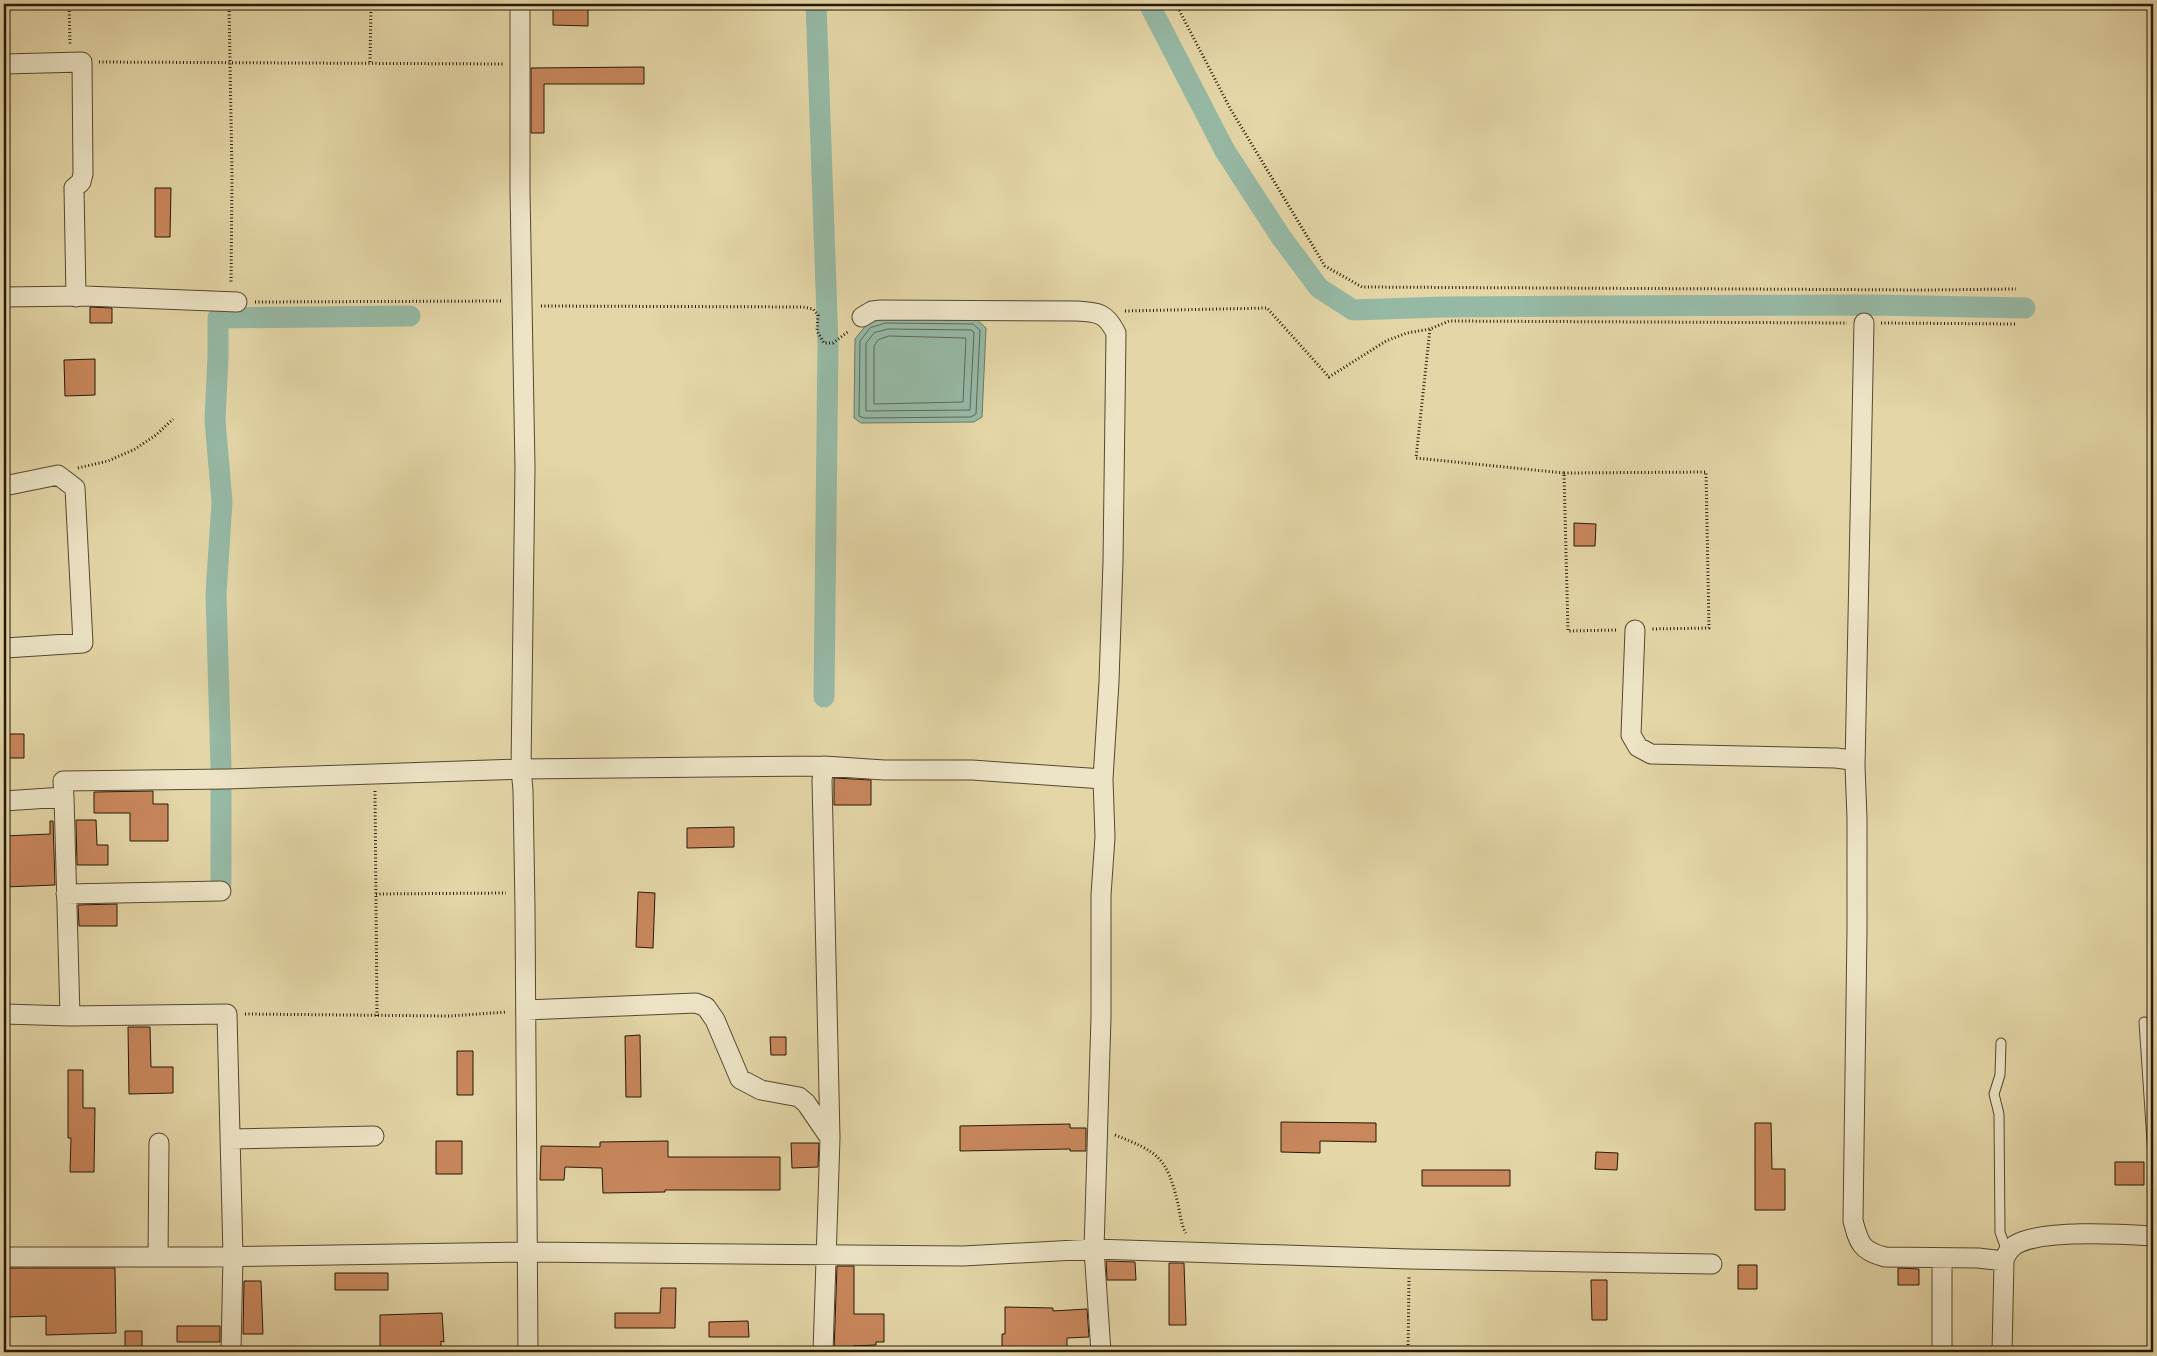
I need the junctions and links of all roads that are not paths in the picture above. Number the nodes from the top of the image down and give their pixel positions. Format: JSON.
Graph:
{"nodes":[{"id":1,"x":520,"y":4,"type":"edge"},
{"id":2,"x":4,"y":64,"type":"edge"},
{"id":3,"x":4,"y":297,"type":"edge"},
{"id":4,"x":76,"y":297,"type":"junction"},
{"id":5,"x":234,"y":302,"type":"road end"},
{"id":6,"x":862,"y":317,"type":"dead end"},
{"id":7,"x":1864,"y":323,"type":"road end"},
{"id":8,"x":4,"y":486,"type":"edge"},
{"id":9,"x":1634,"y":630,"type":"road end"},
{"id":10,"x":5,"y":648,"type":"edge"},
{"id":11,"x":824,"y":766,"type":"junction"},
{"id":12,"x":1855,"y":766,"type":"junction"},
{"id":13,"x":521,"y":769,"type":"junction"},
{"id":14,"x":1102,"y":780,"type":"junction"},
{"id":15,"x":64,"y":797,"type":"junction"},
{"id":16,"x":4,"y":800,"type":"edge"},
{"id":17,"x":221,"y":891,"type":"dead end"},
{"id":18,"x":66,"y":894,"type":"junction"},
{"id":19,"x":526,"y":1010,"type":"junction"},
{"id":20,"x":4,"y":1014,"type":"edge"},
{"id":21,"x":70,"y":1016,"type":"junction"},
{"id":22,"x":2144,"y":1022,"type":"dead end"},
{"id":23,"x":2001,"y":1043,"type":"dead end"},
{"id":24,"x":374,"y":1136,"type":"dead end"},
{"id":25,"x":830,"y":1138,"type":"junction"},
{"id":26,"x":230,"y":1139,"type":"junction"},
{"id":27,"x":159,"y":1143,"type":"dead end"},
{"id":28,"x":2153,"y":1156,"type":"edge"},
{"id":29,"x":2153,"y":1236,"type":"edge"},
{"id":30,"x":1094,"y":1249,"type":"junction"},
{"id":31,"x":527,"y":1252,"type":"junction"},
{"id":32,"x":826,"y":1255,"type":"junction"},
{"id":33,"x":233,"y":1256,"type":"junction"},
{"id":34,"x":2006,"y":1256,"type":"junction"},
{"id":35,"x":4,"y":1257,"type":"edge"},
{"id":36,"x":158,"y":1257,"type":"junction"},
{"id":37,"x":1942,"y":1258,"type":"junction"},
{"id":38,"x":1712,"y":1264,"type":"dead end"},
{"id":39,"x":231,"y":1352,"type":"edge"},
{"id":40,"x":528,"y":1352,"type":"edge"},
{"id":41,"x":823,"y":1352,"type":"edge"},
{"id":42,"x":1101,"y":1352,"type":"edge"},
{"id":43,"x":1942,"y":1352,"type":"edge"},
{"id":44,"x":2002,"y":1352,"type":"edge"}],
"edges":[{"from":1,"to":13,"type":"street"},
{"from":2,"to":4,"type":"street"},
{"from":3,"to":4,"type":"street"},
{"from":4,"to":5,"type":"street"},
{"from":6,"to":14,"type":"street"},
{"from":7,"to":12,"type":"street"},
{"from":8,"to":10,"type":"street"},
{"from":9,"to":12,"type":"street"},
{"from":11,"to":13,"type":"street"},
{"from":11,"to":14,"type":"street"},
{"from":11,"to":25,"type":"street"},
{"from":12,"to":37,"type":"street"},
{"from":13,"to":15,"type":"street"},
{"from":13,"to":19,"type":"street"},
{"from":14,"to":30,"type":"street"},
{"from":15,"to":16,"type":"street"},
{"from":15,"to":18,"type":"street"},
{"from":17,"to":18,"type":"street"},
{"from":18,"to":21,"type":"street"},
{"from":19,"to":25,"type":"street"},
{"from":19,"to":31,"type":"street"},
{"from":20,"to":21,"type":"street"},
{"from":21,"to":26,"type":"street"},
{"from":22,"to":28,"type":"lane"},
{"from":23,"to":34,"type":"lane"},
{"from":24,"to":26,"type":"street"},
{"from":25,"to":32,"type":"street"},
{"from":26,"to":33,"type":"street"},
{"from":27,"to":36,"type":"street"},
{"from":29,"to":34,"type":"street"},
{"from":30,"to":32,"type":"street"},
{"from":30,"to":38,"type":"street"},
{"from":30,"to":42,"type":"street"},
{"from":31,"to":32,"type":"street"},
{"from":31,"to":33,"type":"street"},
{"from":31,"to":40,"type":"street"},
{"from":32,"to":41,"type":"street"},
{"from":33,"to":36,"type":"street"},
{"from":33,"to":39,"type":"street"},
{"from":34,"to":37,"type":"street"},
{"from":34,"to":44,"type":"street"},
{"from":35,"to":36,"type":"street"},
{"from":37,"to":43,"type":"street"}]}
